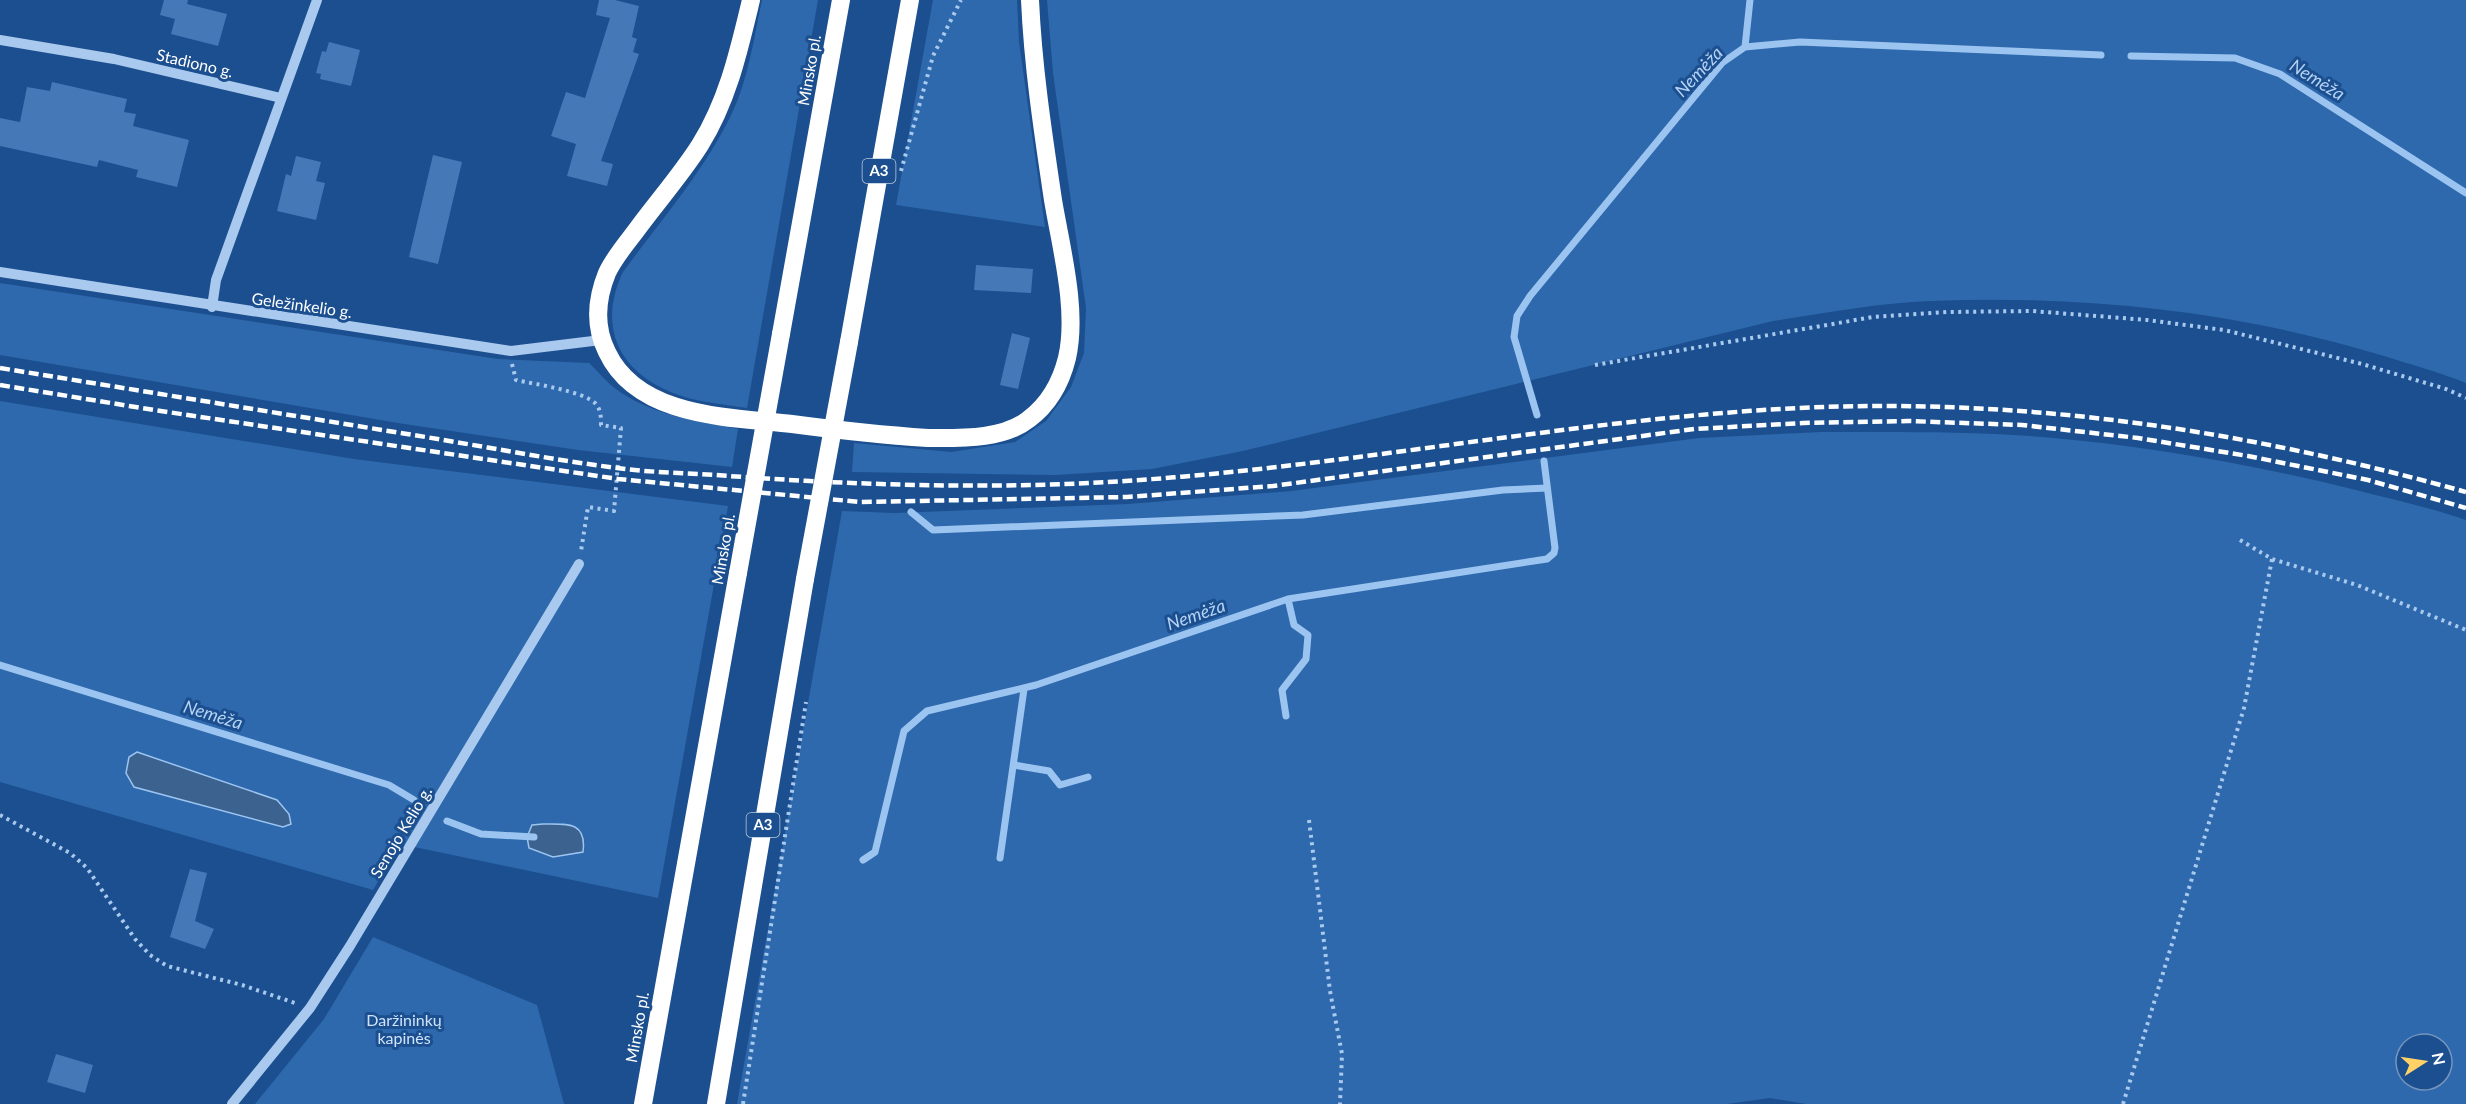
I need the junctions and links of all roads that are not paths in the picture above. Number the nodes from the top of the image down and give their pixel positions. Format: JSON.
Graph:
{"nodes":[{"id":1,"x":317,"y":0,"type":"edge"},
{"id":2,"x":751,"y":0,"type":"edge"},
{"id":3,"x":841,"y":0,"type":"edge"},
{"id":4,"x":910,"y":0,"type":"edge"},
{"id":5,"x":1030,"y":0,"type":"edge"},
{"id":6,"x":0,"y":40,"type":"edge"},
{"id":7,"x":281,"y":98,"type":"junction"},
{"id":8,"x":0,"y":272,"type":"edge"},
{"id":9,"x":212,"y":307,"type":"junction"},
{"id":10,"x":601,"y":340,"type":"junction"},
{"id":11,"x":579,"y":564,"type":"road end"},
{"id":12,"x":232,"y":1104,"type":"edge"},
{"id":13,"x":643,"y":1104,"type":"edge"},
{"id":14,"x":716,"y":1104,"type":"edge"}],
"edges":[{"from":1,"to":7,"type":"street"},
{"from":2,"to":10,"type":"highway"},
{"from":3,"to":13,"type":"highway","name":"Minsko pl.","bridge":true},
{"from":4,"to":14,"type":"highway","number":"A3","bridge":true},
{"from":5,"to":10,"type":"highway"},
{"from":6,"to":7,"type":"street","name":"Stadiono g."},
{"from":7,"to":9,"type":"street"},
{"from":8,"to":9,"type":"street","name":"Geležinkelio g."},
{"from":9,"to":10,"type":"street","name":"Geležinkelio g."},
{"from":11,"to":12,"type":"street","name":"Senojo Kelio g."}]}
